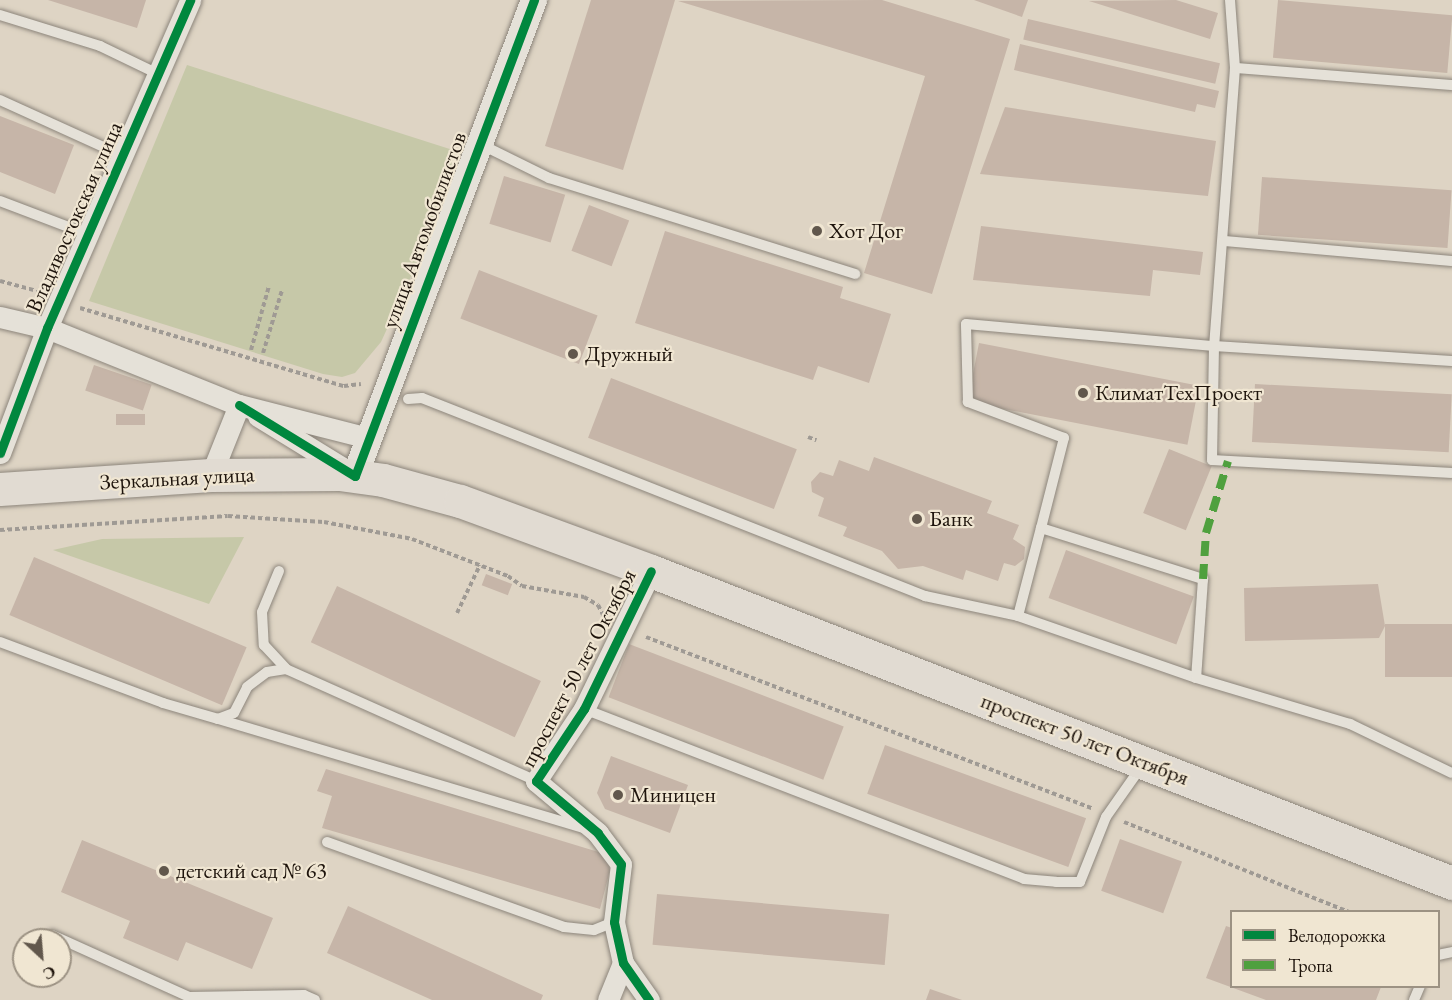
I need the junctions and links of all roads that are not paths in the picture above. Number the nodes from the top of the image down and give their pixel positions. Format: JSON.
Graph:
{"nodes":[{"id":1,"x":190,"y":0,"type":"edge"},
{"id":2,"x":534,"y":0,"type":"edge"},
{"id":3,"x":1230,"y":0,"type":"edge"},
{"id":4,"x":0,"y":15,"type":"edge"},
{"id":5,"x":1235,"y":68,"type":"junction"},
{"id":6,"x":158,"y":74,"type":"junction"},
{"id":7,"x":1452,"y":85,"type":"edge"},
{"id":8,"x":0,"y":100,"type":"edge"},
{"id":9,"x":477,"y":143,"type":"junction"},
{"id":10,"x":122,"y":155,"type":"junction"},
{"id":11,"x":0,"y":201,"type":"edge"},
{"id":12,"x":87,"y":234,"type":"junction"},
{"id":13,"x":1224,"y":241,"type":"junction"},
{"id":14,"x":1452,"y":261,"type":"edge"},
{"id":15,"x":855,"y":274,"type":"dead end"},
{"id":16,"x":0,"y":317,"type":"edge"},
{"id":17,"x":47,"y":328,"type":"junction"},
{"id":18,"x":1214,"y":346,"type":"junction"},
{"id":19,"x":1452,"y":361,"type":"edge"},
{"id":20,"x":408,"y":399,"type":"dead end"},
{"id":21,"x":239,"y":405,"type":"junction"},
{"id":22,"x":368,"y":438,"type":"junction"},
{"id":23,"x":0,"y":453,"type":"edge"},
{"id":24,"x":1452,"y":473,"type":"edge"},
{"id":25,"x":211,"y":474,"type":"junction"},
{"id":26,"x":355,"y":476,"type":"junction"},
{"id":27,"x":0,"y":489,"type":"edge"},
{"id":28,"x":1041,"y":528,"type":"junction"},
{"id":29,"x":279,"y":571,"type":"dead end"},
{"id":30,"x":651,"y":571,"type":"junction"},
{"id":31,"x":1018,"y":616,"type":"junction"},
{"id":32,"x":0,"y":642,"type":"edge"},
{"id":33,"x":286,"y":669,"type":"junction"},
{"id":34,"x":1196,"y":678,"type":"junction"},
{"id":35,"x":584,"y":709,"type":"junction"},
{"id":36,"x":218,"y":719,"type":"junction"},
{"id":37,"x":1145,"y":762,"type":"junction"},
{"id":38,"x":1452,"y":773,"type":"edge"},
{"id":39,"x":537,"y":781,"type":"junction"},
{"id":40,"x":598,"y":833,"type":"junction"},
{"id":41,"x":327,"y":842,"type":"dead end"},
{"id":42,"x":1452,"y":883,"type":"edge"},
{"id":43,"x":614,"y":922,"type":"junction"},
{"id":44,"x":72,"y":944,"type":"edge"},
{"id":45,"x":623,"y":963,"type":"junction"},
{"id":46,"x":315,"y":1000,"type":"edge"},
{"id":47,"x":608,"y":1000,"type":"edge"},
{"id":48,"x":649,"y":1000,"type":"edge"}],
"edges":[{"from":1,"to":6,"type":"street","name":"Владивостокская улица"},
{"from":2,"to":9,"type":"street","name":"улица Автомобилистов"},
{"from":3,"to":5,"type":"lane"},
{"from":4,"to":6,"type":"lane"},
{"from":5,"to":7,"type":"lane"},
{"from":5,"to":13,"type":"lane"},
{"from":6,"to":10,"type":"street","name":"Владивостокская улица"},
{"from":8,"to":10,"type":"lane"},
{"from":9,"to":15,"type":"lane"},
{"from":9,"to":22,"type":"street","name":"улица Автомобилистов"},
{"from":10,"to":12,"type":"street","name":"Владивостокская улица"},
{"from":11,"to":12,"type":"lane"},
{"from":12,"to":17,"type":"street","name":"Владивостокская улица"},
{"from":13,"to":14,"type":"lane"},
{"from":13,"to":18,"type":"lane"},
{"from":16,"to":17,"type":"street"},
{"from":17,"to":21,"type":"street"},
{"from":17,"to":23,"type":"street","name":"Владивостокская улица"},
{"from":18,"to":19,"type":"lane"},
{"from":18,"to":24,"type":"lane"},
{"from":18,"to":28,"type":"lane"},
{"from":20,"to":31,"type":"lane"},
{"from":21,"to":22,"type":"street"},
{"from":21,"to":25,"type":"street"},
{"from":21,"to":26,"type":"street"},
{"from":22,"to":26,"type":"street","name":"улица Автомобилистов"},
{"from":25,"to":26,"type":"main road","name":"Зеркальная улица"},
{"from":25,"to":27,"type":"main road","name":"Зеркальная улица"},
{"from":26,"to":30,"type":"main road","name":"проспект 50 лет Октября"},
{"from":28,"to":31,"type":"lane"},
{"from":28,"to":34,"type":"lane"},
{"from":29,"to":33,"type":"lane"},
{"from":30,"to":35,"type":"street","name":"проспект 50 лет Октября"},
{"from":30,"to":37,"type":"main road","name":"проспект 50 лет Октября"},
{"from":31,"to":34,"type":"lane"},
{"from":32,"to":36,"type":"lane"},
{"from":33,"to":36,"type":"lane"},
{"from":33,"to":39,"type":"lane"},
{"from":34,"to":38,"type":"lane"},
{"from":35,"to":37,"type":"lane"},
{"from":35,"to":39,"type":"street","name":"проспект 50 лет Октября"},
{"from":36,"to":40,"type":"lane"},
{"from":37,"to":42,"type":"main road","name":"проспект 50 лет Октября"},
{"from":39,"to":40,"type":"street","name":"проспект 50 лет Октября"},
{"from":40,"to":43,"type":"street","name":"проспект 50 лет Октября"},
{"from":41,"to":43,"type":"lane"},
{"from":43,"to":45,"type":"street","name":"проспект 50 лет Октября"},
{"from":44,"to":46,"type":"lane"},
{"from":45,"to":47,"type":"street"},
{"from":45,"to":48,"type":"street"}]}
